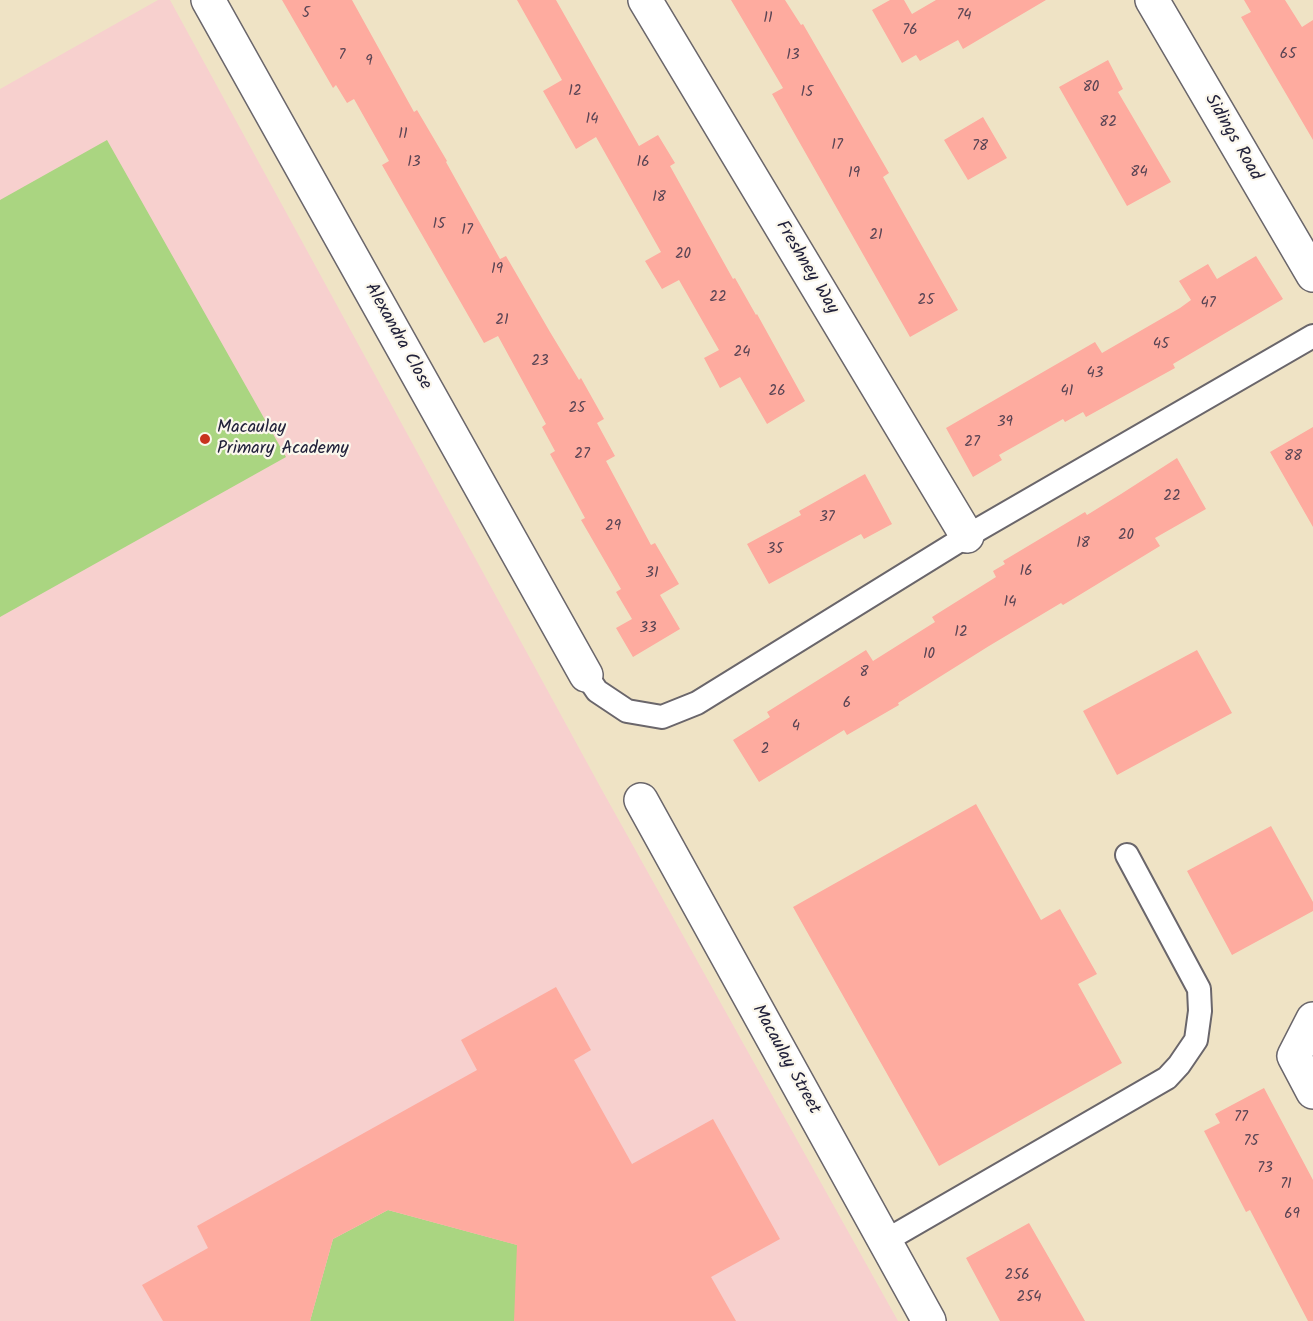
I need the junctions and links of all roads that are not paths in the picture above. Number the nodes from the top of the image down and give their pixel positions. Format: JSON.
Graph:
{"nodes":[{"id":1,"x":208,"y":0,"type":"edge"},
{"id":2,"x":645,"y":0,"type":"edge"},
{"id":3,"x":1152,"y":0,"type":"edge"},
{"id":4,"x":1313,"y":275,"type":"edge"},
{"id":5,"x":1313,"y":336,"type":"edge"},
{"id":6,"x":967,"y":536,"type":"junction"},
{"id":7,"x":586,"y":675,"type":"joint"},
{"id":8,"x":641,"y":800,"type":"dead end"},
{"id":9,"x":1127,"y":855,"type":"dead end"},
{"id":10,"x":1313,"y":1019,"type":"edge"},
{"id":11,"x":1313,"y":1092,"type":"edge"},
{"id":12,"x":885,"y":1241,"type":"junction"},
{"id":13,"x":929,"y":1321,"type":"edge"}],
"edges":[{"from":1,"to":7,"type":"street","name":"Alexandra Close"},
{"from":2,"to":6,"type":"street","name":"Freshney Way"},
{"from":3,"to":4,"type":"street","name":"Sidings Road"},
{"from":5,"to":6,"type":"lane"},
{"from":6,"to":7,"type":"lane"},
{"from":8,"to":12,"type":"street","name":"Macaulay Street"},
{"from":9,"to":12,"type":"lane"},
{"from":10,"to":11,"type":"street"},
{"from":12,"to":13,"type":"street","name":"Macaulay Street"}]}
